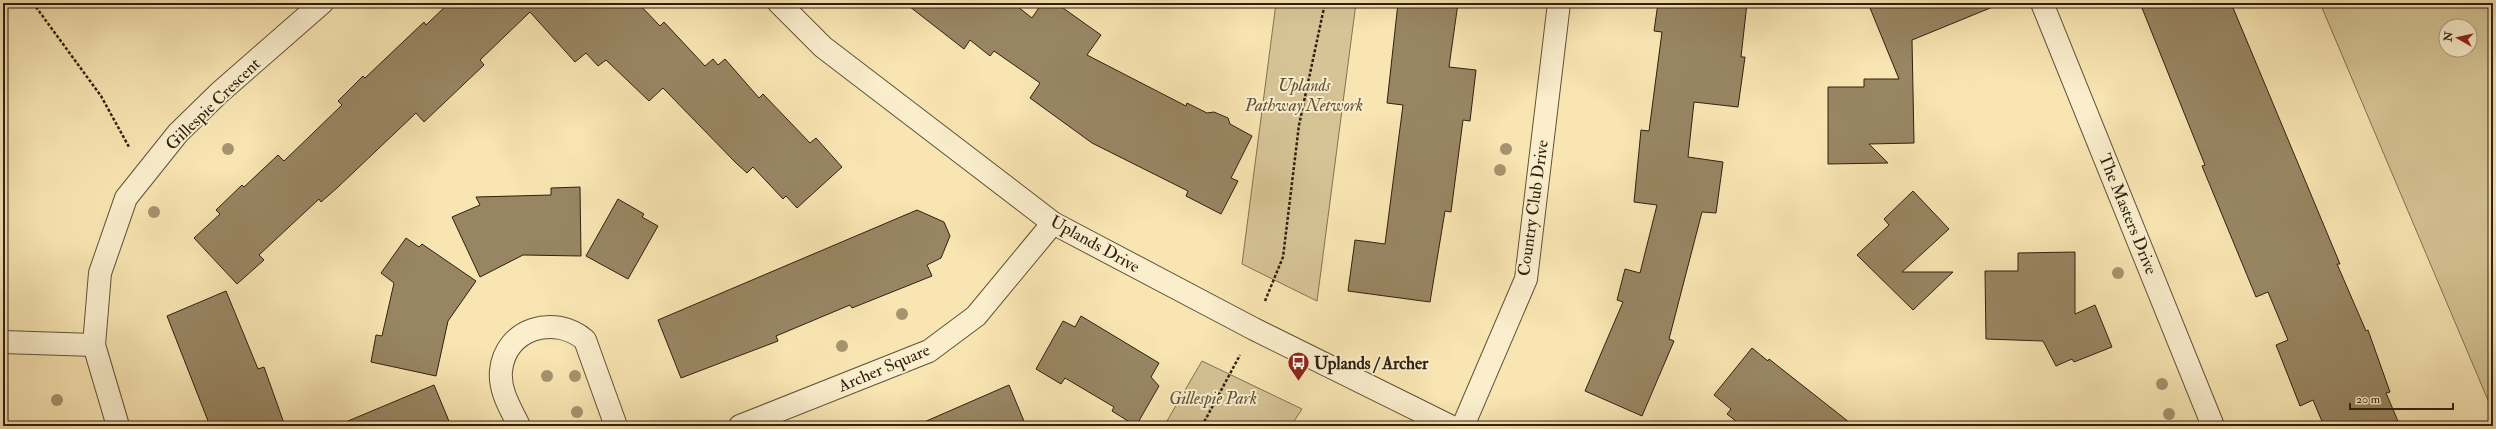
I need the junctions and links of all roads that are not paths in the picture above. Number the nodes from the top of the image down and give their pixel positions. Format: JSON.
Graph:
{"nodes":[{"id":1,"x":322,"y":3,"type":"edge"},
{"id":2,"x":778,"y":3,"type":"edge"},
{"id":3,"x":1559,"y":3,"type":"edge"},
{"id":4,"x":2042,"y":3,"type":"edge"},
{"id":5,"x":1053,"y":223,"type":"junction"},
{"id":6,"x":3,"y":342,"type":"edge"},
{"id":7,"x":94,"y":345,"type":"junction"},
{"id":8,"x":118,"y":426,"type":"edge"},
{"id":9,"x":519,"y":426,"type":"edge"},
{"id":10,"x":616,"y":426,"type":"edge"},
{"id":11,"x":740,"y":426,"type":"edge"},
{"id":12,"x":1450,"y":426,"type":"edge"},
{"id":13,"x":1463,"y":426,"type":"edge"},
{"id":14,"x":2213,"y":426,"type":"edge"}],
"edges":[{"from":1,"to":7,"type":"street","name":"Gillespie Crescent"},
{"from":2,"to":5,"type":"street","name":"Uplands Drive"},
{"from":3,"to":13,"type":"street","name":"Country Club Drive"},
{"from":4,"to":14,"type":"street","name":"The Masters Drive"},
{"from":5,"to":11,"type":"street","name":"Archer Square"},
{"from":5,"to":12,"type":"street","name":"Uplands Drive"},
{"from":6,"to":7,"type":"street"},
{"from":7,"to":8,"type":"street","name":"Gillespie Crescent"},
{"from":9,"to":10,"type":"street"}]}
